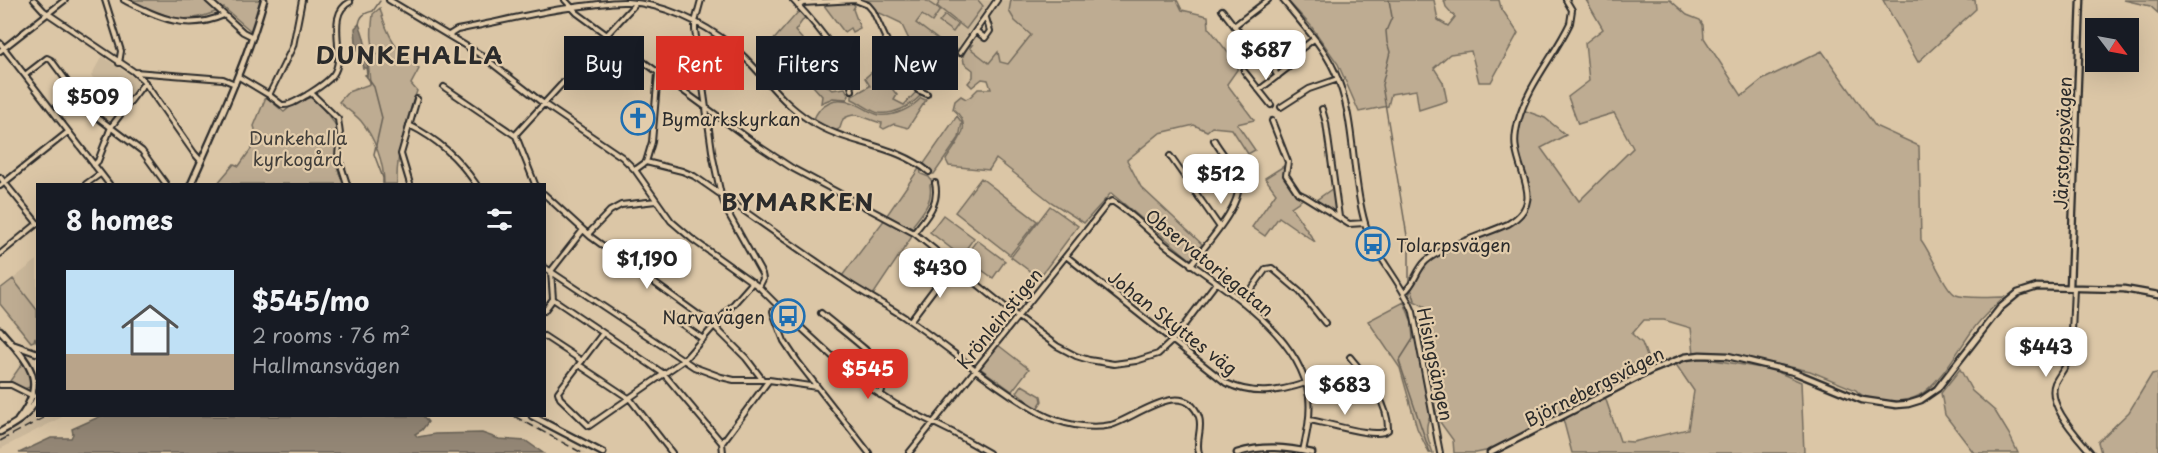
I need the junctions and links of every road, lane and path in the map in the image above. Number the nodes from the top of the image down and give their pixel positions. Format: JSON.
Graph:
{"nodes":[{"id":1,"x":34,"y":0,"type":"edge"},
{"id":2,"x":65,"y":0,"type":"edge"},
{"id":3,"x":105,"y":0,"type":"edge"},
{"id":4,"x":124,"y":0,"type":"edge"},
{"id":5,"x":208,"y":0,"type":"edge"},
{"id":6,"x":264,"y":0,"type":"edge"},
{"id":7,"x":302,"y":0,"type":"edge"},
{"id":8,"x":389,"y":0,"type":"edge"},
{"id":9,"x":565,"y":0,"type":"edge"},
{"id":10,"x":701,"y":0,"type":"edge"},
{"id":11,"x":793,"y":0,"type":"edge"},
{"id":12,"x":997,"y":0,"type":"edge"},
{"id":13,"x":1268,"y":0,"type":"edge"},
{"id":14,"x":1282,"y":0,"type":"edge"},
{"id":15,"x":1566,"y":0,"type":"edge"},
{"id":16,"x":2081,"y":0,"type":"edge"},
{"id":17,"x":350,"y":2,"type":"dead end"},
{"id":18,"x":636,"y":3,"type":"junction"},
{"id":19,"x":798,"y":6,"type":"junction"},
{"id":20,"x":572,"y":8,"type":"junction"},
{"id":21,"x":1222,"y":10,"type":"dead end"},
{"id":22,"x":48,"y":14,"type":"junction"},
{"id":23,"x":224,"y":15,"type":"junction"},
{"id":24,"x":985,"y":17,"type":"junction"},
{"id":25,"x":695,"y":22,"type":"junction"},
{"id":26,"x":1234,"y":26,"type":"junction"},
{"id":27,"x":976,"y":31,"type":"junction"},
{"id":28,"x":449,"y":35,"type":"junction"},
{"id":29,"x":608,"y":36,"type":"joint"},
{"id":30,"x":823,"y":36,"type":"edge"},
{"id":31,"x":254,"y":37,"type":"junction"},
{"id":32,"x":1314,"y":39,"type":"junction"},
{"id":33,"x":0,"y":43,"type":"edge"},
{"id":34,"x":1249,"y":45,"type":"dead end"},
{"id":35,"x":2,"y":50,"type":"edge"},
{"id":36,"x":960,"y":53,"type":"dead end"},
{"id":37,"x":119,"y":63,"type":"junction"},
{"id":38,"x":133,"y":71,"type":"junction"},
{"id":39,"x":1244,"y":71,"type":"dead end"},
{"id":40,"x":26,"y":75,"type":"junction"},
{"id":41,"x":239,"y":77,"type":"junction"},
{"id":42,"x":1338,"y":79,"type":"junction"},
{"id":43,"x":145,"y":82,"type":"junction"},
{"id":44,"x":564,"y":83,"type":"edge"},
{"id":45,"x":235,"y":84,"type":"junction"},
{"id":46,"x":444,"y":87,"type":"dead end"},
{"id":47,"x":657,"y":90,"type":"edge"},
{"id":48,"x":681,"y":90,"type":"edge"},
{"id":49,"x":1259,"y":90,"type":"junction"},
{"id":50,"x":311,"y":93,"type":"junction"},
{"id":51,"x":269,"y":94,"type":"junction"},
{"id":52,"x":927,"y":94,"type":"dead end"},
{"id":53,"x":417,"y":99,"type":"dead end"},
{"id":54,"x":544,"y":104,"type":"junction"},
{"id":55,"x":1271,"y":105,"type":"dead end"},
{"id":56,"x":1281,"y":107,"type":"dead end"},
{"id":57,"x":706,"y":108,"type":"junction"},
{"id":58,"x":1322,"y":109,"type":"dead end"},
{"id":59,"x":1272,"y":121,"type":"dead end"},
{"id":60,"x":409,"y":125,"type":"junction"},
{"id":61,"x":111,"y":127,"type":"junction"},
{"id":62,"x":68,"y":132,"type":"junction"},
{"id":63,"x":516,"y":136,"type":"junction"},
{"id":64,"x":1214,"y":140,"type":"dead end"},
{"id":65,"x":1170,"y":156,"type":"dead end"},
{"id":66,"x":201,"y":160,"type":"junction"},
{"id":67,"x":646,"y":162,"type":"junction"},
{"id":68,"x":94,"y":165,"type":"junction"},
{"id":69,"x":635,"y":170,"type":"junction"},
{"id":70,"x":928,"y":172,"type":"dead end"},
{"id":71,"x":100,"y":174,"type":"junction"},
{"id":72,"x":0,"y":177,"type":"edge"},
{"id":73,"x":5,"y":183,"type":"junction"},
{"id":74,"x":87,"y":183,"type":"edge"},
{"id":75,"x":108,"y":183,"type":"edge"},
{"id":76,"x":165,"y":183,"type":"edge"},
{"id":77,"x":191,"y":183,"type":"edge"},
{"id":78,"x":347,"y":183,"type":"edge"},
{"id":79,"x":410,"y":183,"type":"edge"},
{"id":80,"x":475,"y":183,"type":"edge"},
{"id":81,"x":535,"y":183,"type":"edge"},
{"id":82,"x":935,"y":183,"type":"dead end"},
{"id":83,"x":0,"y":186,"type":"edge"},
{"id":84,"x":720,"y":195,"type":"junction"},
{"id":85,"x":546,"y":196,"type":"edge"},
{"id":86,"x":656,"y":201,"type":"junction"},
{"id":87,"x":1110,"y":201,"type":"joint"},
{"id":88,"x":1339,"y":217,"type":"junction"},
{"id":89,"x":36,"y":223,"type":"edge"},
{"id":90,"x":1365,"y":223,"type":"junction"},
{"id":91,"x":36,"y":225,"type":"edge"},
{"id":92,"x":1219,"y":226,"type":"junction"},
{"id":93,"x":584,"y":230,"type":"junction"},
{"id":94,"x":914,"y":233,"type":"junction"},
{"id":95,"x":588,"y":234,"type":"junction"},
{"id":96,"x":0,"y":254,"type":"edge"},
{"id":97,"x":1066,"y":256,"type":"junction"},
{"id":98,"x":952,"y":265,"type":"junction"},
{"id":99,"x":1191,"y":265,"type":"junction"},
{"id":100,"x":546,"y":268,"type":"edge"},
{"id":101,"x":551,"y":271,"type":"junction"},
{"id":102,"x":753,"y":282,"type":"junction"},
{"id":103,"x":1216,"y":283,"type":"junction"},
{"id":104,"x":759,"y":287,"type":"junction"},
{"id":105,"x":2072,"y":288,"type":"junction"},
{"id":106,"x":1404,"y":292,"type":"junction"},
{"id":107,"x":2158,"y":295,"type":"edge"},
{"id":108,"x":554,"y":299,"type":"junction"},
{"id":109,"x":1242,"y":302,"type":"junction"},
{"id":110,"x":778,"y":306,"type":"junction"},
{"id":111,"x":546,"y":309,"type":"edge"},
{"id":112,"x":821,"y":313,"type":"dead end"},
{"id":113,"x":670,"y":316,"type":"dead end"},
{"id":114,"x":1018,"y":317,"type":"junction"},
{"id":115,"x":910,"y":321,"type":"junction"},
{"id":116,"x":1325,"y":323,"type":"dead end"},
{"id":117,"x":714,"y":326,"type":"junction"},
{"id":118,"x":0,"y":330,"type":"edge"},
{"id":119,"x":603,"y":333,"type":"junction"},
{"id":120,"x":546,"y":338,"type":"edge"},
{"id":121,"x":703,"y":339,"type":"junction"},
{"id":122,"x":1172,"y":341,"type":"junction"},
{"id":123,"x":12,"y":344,"type":"junction"},
{"id":124,"x":36,"y":352,"type":"edge"},
{"id":125,"x":36,"y":353,"type":"edge"},
{"id":126,"x":1350,"y":357,"type":"dead end"},
{"id":127,"x":684,"y":360,"type":"junction"},
{"id":128,"x":580,"y":363,"type":"junction"},
{"id":129,"x":30,"y":365,"type":"junction"},
{"id":130,"x":976,"y":369,"type":"junction"},
{"id":131,"x":32,"y":371,"type":"junction"},
{"id":132,"x":36,"y":374,"type":"edge"},
{"id":133,"x":664,"y":374,"type":"junction"},
{"id":134,"x":762,"y":379,"type":"junction"},
{"id":135,"x":769,"y":380,"type":"junction"},
{"id":136,"x":1306,"y":383,"type":"junction"},
{"id":137,"x":0,"y":385,"type":"edge"},
{"id":138,"x":817,"y":387,"type":"junction"},
{"id":139,"x":880,"y":395,"type":"junction"},
{"id":140,"x":35,"y":396,"type":"edge"},
{"id":141,"x":630,"y":399,"type":"junction"},
{"id":142,"x":534,"y":417,"type":"edge"},
{"id":143,"x":1310,"y":420,"type":"junction"},
{"id":144,"x":932,"y":423,"type":"junction"},
{"id":145,"x":0,"y":432,"type":"edge"},
{"id":146,"x":722,"y":443,"type":"junction"},
{"id":147,"x":1303,"y":451,"type":"junction"},
{"id":148,"x":603,"y":453,"type":"edge"},
{"id":149,"x":672,"y":453,"type":"edge"},
{"id":150,"x":723,"y":453,"type":"edge"},
{"id":151,"x":869,"y":453,"type":"edge"},
{"id":152,"x":909,"y":453,"type":"edge"},
{"id":153,"x":989,"y":453,"type":"edge"},
{"id":154,"x":1199,"y":453,"type":"edge"},
{"id":155,"x":1237,"y":453,"type":"edge"},
{"id":156,"x":1312,"y":453,"type":"edge"},
{"id":157,"x":1440,"y":453,"type":"edge"},
{"id":158,"x":1490,"y":453,"type":"edge"},
{"id":159,"x":2091,"y":453,"type":"edge"}],
"edges":[{"from":1,"to":22,"type":"street"},
{"from":2,"to":22,"type":"street"},
{"from":3,"to":37,"type":"street"},
{"from":4,"to":23,"type":"street"},
{"from":5,"to":23,"type":"street"},
{"from":6,"to":31,"type":"street"},
{"from":7,"to":51,"type":"street"},
{"from":8,"to":28,"type":"street"},
{"from":9,"to":20,"type":"street"},
{"from":10,"to":25,"type":"street"},
{"from":11,"to":19,"type":"street"},
{"from":12,"to":24,"type":"street"},
{"from":13,"to":26,"type":"street"},
{"from":14,"to":32,"type":"street","name":"Hisingsängen"},
{"from":15,"to":106,"type":"street"},
{"from":16,"to":105,"type":"street","name":"Järstorpsvägen"},
{"from":17,"to":50,"type":"street"},
{"from":18,"to":20,"type":"street"},
{"from":18,"to":25,"type":"street"},
{"from":18,"to":29,"type":"street"},
{"from":19,"to":30,"type":"street"},
{"from":19,"to":52,"type":"street"},
{"from":20,"to":28,"type":"street"},
{"from":20,"to":29,"type":"street"},
{"from":21,"to":26,"type":"street"},
{"from":22,"to":35,"type":"street"},
{"from":22,"to":37,"type":"street"},
{"from":23,"to":31,"type":"street"},
{"from":24,"to":27,"type":"street"},
{"from":24,"to":27,"type":"street"},
{"from":25,"to":57,"type":"street"},
{"from":25,"to":70,"type":"street"},
{"from":26,"to":34,"type":"street"},
{"from":27,"to":36,"type":"street"},
{"from":28,"to":54,"type":"street"},
{"from":31,"to":41,"type":"street"},
{"from":32,"to":42,"type":"street","name":"Hisingsängen"},
{"from":32,"to":49,"type":"street"},
{"from":33,"to":35,"type":"street"},
{"from":35,"to":40,"type":"street"},
{"from":37,"to":38,"type":"street"},
{"from":38,"to":43,"type":"street"},
{"from":38,"to":45,"type":"street"},
{"from":39,"to":49,"type":"street"},
{"from":40,"to":61,"type":"street"},
{"from":40,"to":62,"type":"street"},
{"from":41,"to":45,"type":"street"},
{"from":41,"to":51,"type":"street"},
{"from":42,"to":56,"type":"street"},
{"from":42,"to":90,"type":"street","name":"Hisingsängen"},
{"from":43,"to":61,"type":"street"},
{"from":43,"to":66,"type":"street"},
{"from":44,"to":54,"type":"street"},
{"from":45,"to":66,"type":"street"},
{"from":46,"to":63,"type":"street"},
{"from":47,"to":67,"type":"street"},
{"from":48,"to":57,"type":"street"},
{"from":49,"to":55,"type":"street"},
{"from":50,"to":51,"type":"street"},
{"from":50,"to":78,"type":"street"},
{"from":53,"to":60,"type":"street"},
{"from":54,"to":63,"type":"street"},
{"from":54,"to":69,"type":"street"},
{"from":57,"to":84,"type":"street"},
{"from":57,"to":94,"type":"street"},
{"from":58,"to":88,"type":"street"},
{"from":59,"to":88,"type":"street"},
{"from":60,"to":79,"type":"street"},
{"from":60,"to":80,"type":"street"},
{"from":61,"to":68,"type":"street"},
{"from":61,"to":76,"type":"street"},
{"from":62,"to":68,"type":"street"},
{"from":62,"to":73,"type":"street"},
{"from":63,"to":81,"type":"street"},
{"from":64,"to":92,"type":"street"},
{"from":65,"to":92,"type":"street"},
{"from":66,"to":77,"type":"street"},
{"from":67,"to":69,"type":"street"},
{"from":67,"to":84,"type":"street"},
{"from":68,"to":71,"type":"street"},
{"from":69,"to":86,"type":"street"},
{"from":71,"to":74,"type":"street"},
{"from":71,"to":75,"type":"street"},
{"from":72,"to":73,"type":"street"},
{"from":73,"to":83,"type":"street"},
{"from":73,"to":89,"type":"street"},
{"from":82,"to":94,"type":"street"},
{"from":84,"to":104,"type":"street"},
{"from":84,"to":115,"type":"street"},
{"from":85,"to":93,"type":"street"},
{"from":86,"to":95,"type":"street"},
{"from":86,"to":102,"type":"street"},
{"from":87,"to":97,"type":"street","name":"Krönleinstigen"},
{"from":87,"to":99,"type":"street","name":"Observatoriegatan"},
{"from":88,"to":90,"type":"street"},
{"from":90,"to":106,"type":"street","name":"Hisingsängen"},
{"from":91,"to":96,"type":"street"},
{"from":92,"to":99,"type":"street"},
{"from":93,"to":95,"type":"street"},
{"from":93,"to":101,"type":"street"},
{"from":94,"to":98,"type":"street"},
{"from":95,"to":117,"type":"street"},
{"from":97,"to":114,"type":"street","name":"Krönleinstigen"},
{"from":97,"to":122,"type":"street","name":"Johan Skyttes väg"},
{"from":98,"to":114,"type":"street"},
{"from":98,"to":115,"type":"street"},
{"from":99,"to":103,"type":"street","name":"Observatoriegatan"},
{"from":100,"to":101,"type":"street"},
{"from":101,"to":108,"type":"street"},
{"from":101,"to":127,"type":"street"},
{"from":102,"to":104,"type":"street"},
{"from":102,"to":117,"type":"street"},
{"from":103,"to":109,"type":"street","name":"Observatoriegatan"},
{"from":103,"to":122,"type":"street"},
{"from":104,"to":110,"type":"street"},
{"from":105,"to":107,"type":"street","name":"Björnebergsvägen"},
{"from":105,"to":158,"type":"street","name":"Björnebergsvägen"},
{"from":105,"to":159,"type":"street"},
{"from":106,"to":157,"type":"street","name":"Hisingsängen"},
{"from":108,"to":111,"type":"street"},
{"from":108,"to":119,"type":"street"},
{"from":109,"to":116,"type":"street"},
{"from":109,"to":136,"type":"street","name":"Observatoriegatan"},
{"from":110,"to":138,"type":"street"},
{"from":110,"to":139,"type":"street"},
{"from":112,"to":139,"type":"street"},
{"from":113,"to":121,"type":"street"},
{"from":114,"to":122,"type":"street"},
{"from":114,"to":130,"type":"street","name":"Krönleinstigen"},
{"from":115,"to":130,"type":"street"},
{"from":117,"to":121,"type":"street"},
{"from":117,"to":134,"type":"street"},
{"from":118,"to":123,"type":"street"},
{"from":119,"to":128,"type":"street"},
{"from":119,"to":133,"type":"street"},
{"from":120,"to":128,"type":"street"},
{"from":121,"to":127,"type":"street"},
{"from":122,"to":136,"type":"street","name":"Johan Skyttes väg"},
{"from":123,"to":124,"type":"street"},
{"from":123,"to":129,"type":"street"},
{"from":125,"to":129,"type":"street"},
{"from":126,"to":143,"type":"street"},
{"from":127,"to":133,"type":"street"},
{"from":127,"to":134,"type":"street"},
{"from":128,"to":141,"type":"street"},
{"from":128,"to":141,"type":"street"},
{"from":129,"to":131,"type":"street"},
{"from":130,"to":144,"type":"street","name":"Krönleinstigen"},
{"from":130,"to":154,"type":"street"},
{"from":131,"to":132,"type":"street"},
{"from":131,"to":140,"type":"street"},
{"from":133,"to":141,"type":"street"},
{"from":133,"to":146,"type":"street"},
{"from":134,"to":135,"type":"street"},
{"from":135,"to":138,"type":"street"},
{"from":135,"to":146,"type":"street"},
{"from":136,"to":143,"type":"street","name":"Observatoriegatan"},
{"from":137,"to":140,"type":"street"},
{"from":138,"to":151,"type":"street"},
{"from":139,"to":144,"type":"street"},
{"from":140,"to":145,"type":"street"},
{"from":141,"to":149,"type":"street"},
{"from":142,"to":148,"type":"street"},
{"from":143,"to":147,"type":"street","name":"Observatoriegatan"},
{"from":144,"to":152,"type":"street","name":"Krönleinstigen"},
{"from":144,"to":153,"type":"street"},
{"from":146,"to":150,"type":"street"},
{"from":147,"to":155,"type":"street"},
{"from":147,"to":156,"type":"street"}]}
